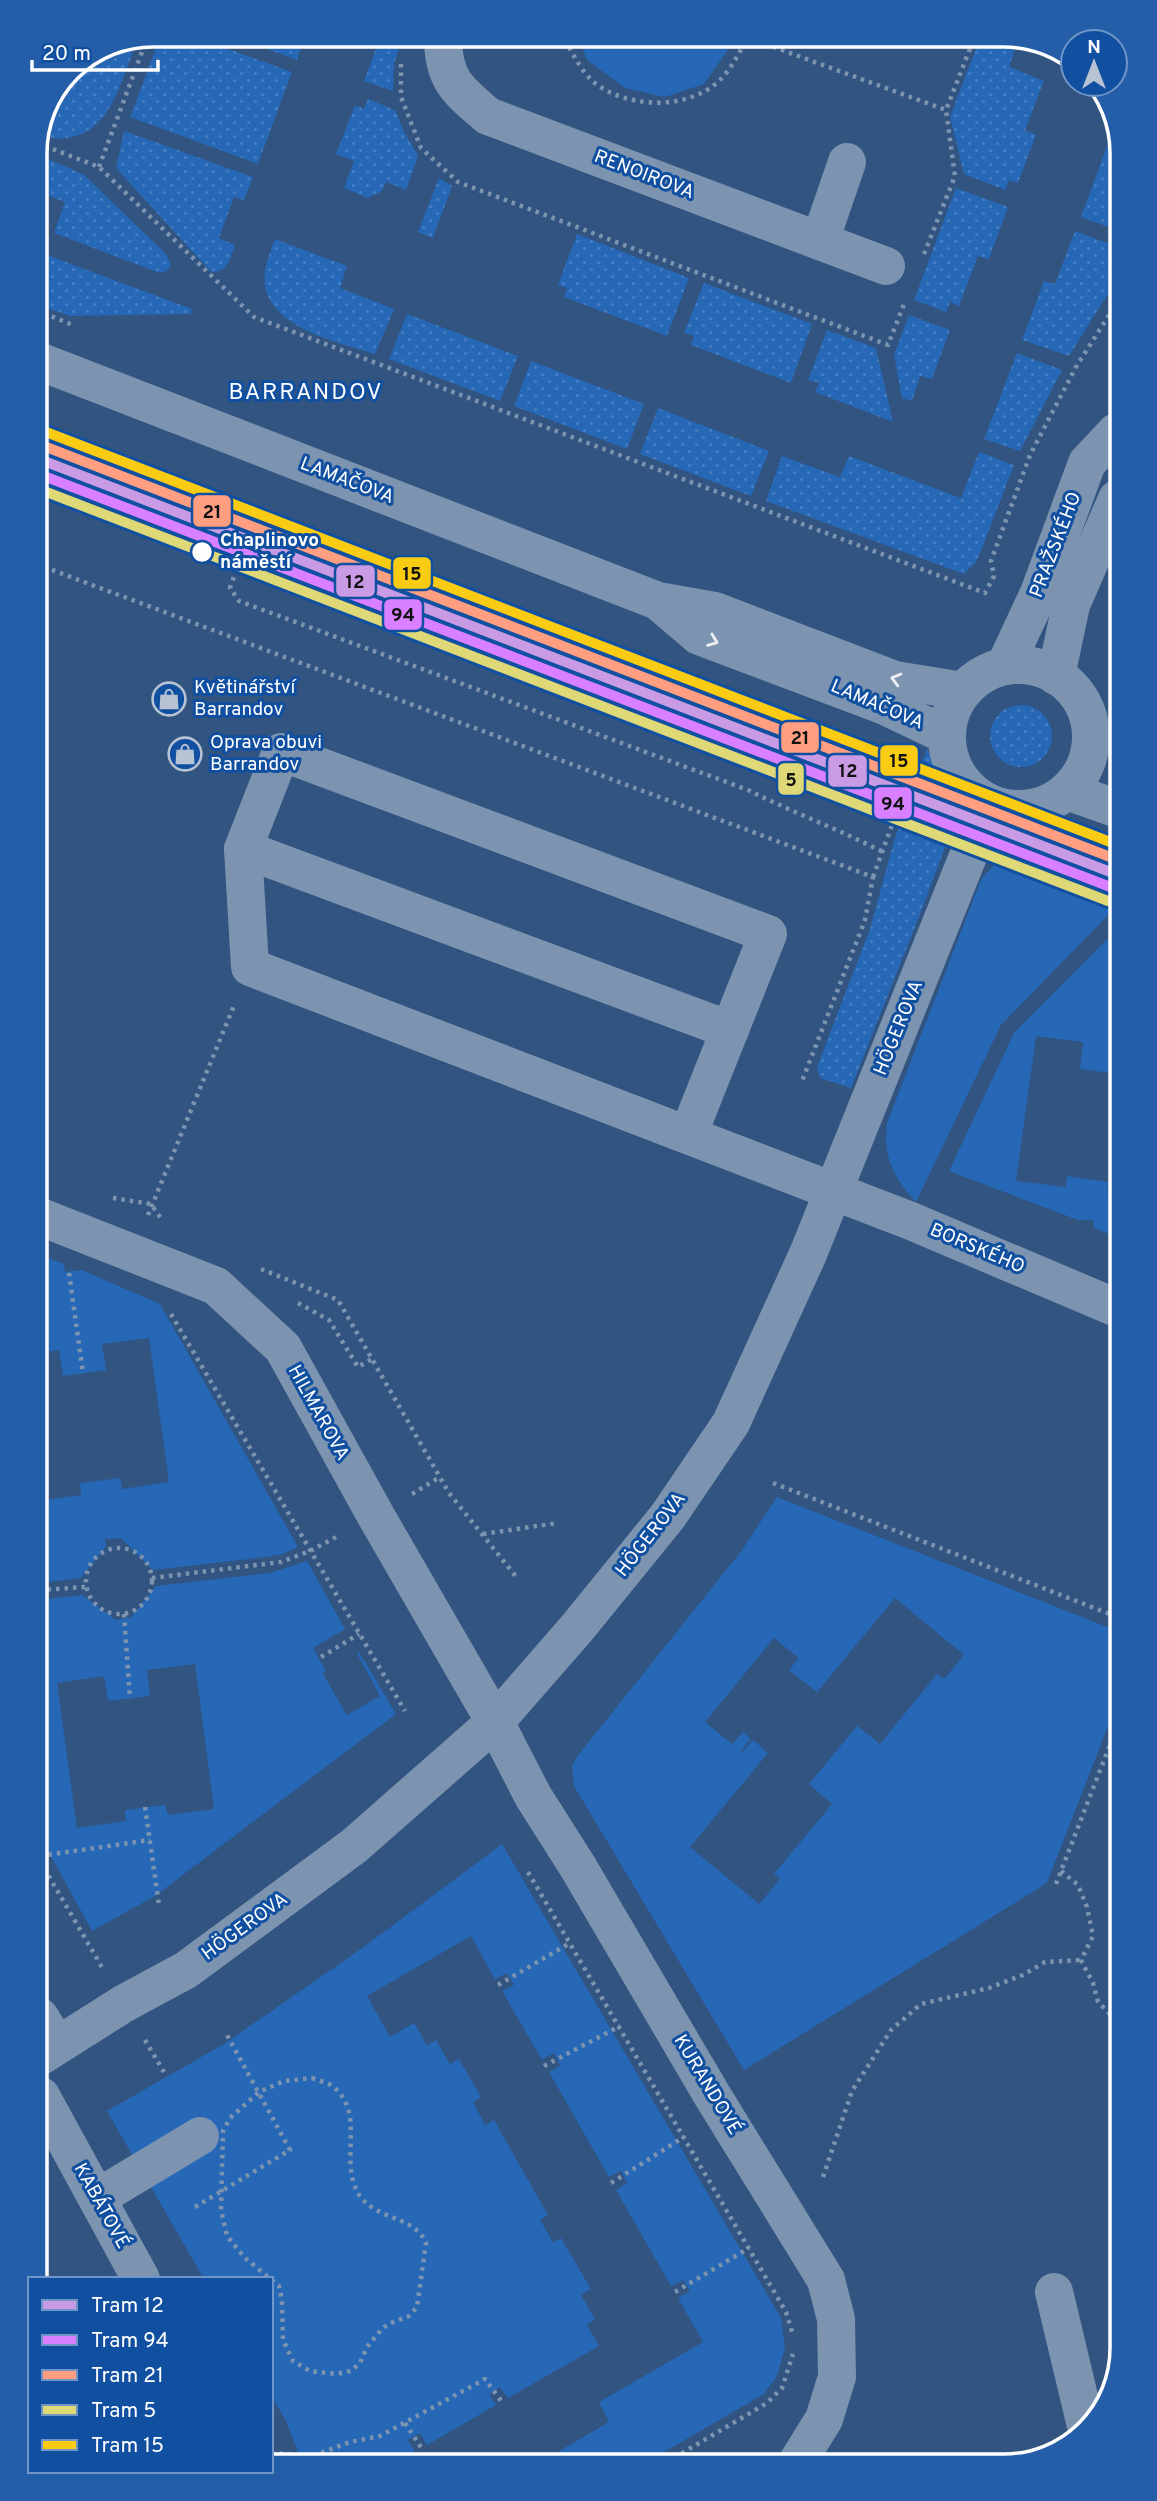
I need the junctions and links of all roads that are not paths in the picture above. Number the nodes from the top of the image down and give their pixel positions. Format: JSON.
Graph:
{"nodes":[{"id":1,"x":444,"y":47,"type":"edge"},
{"id":2,"x":847,"y":162,"type":"dead end"},
{"id":3,"x":820,"y":241,"type":"junction"},
{"id":4,"x":886,"y":266,"type":"dead end"},
{"id":5,"x":47,"y":364,"type":"edge"},
{"id":6,"x":1110,"y":438,"type":"edge"},
{"id":7,"x":1110,"y":515,"type":"edge"},
{"id":8,"x":658,"y":601,"type":"junction"},
{"id":9,"x":1005,"y":667,"type":"junction"},
{"id":10,"x":1056,"y":676,"type":"junction"},
{"id":11,"x":963,"y":691,"type":"junction"},
{"id":12,"x":946,"y":735,"type":"junction"},
{"id":13,"x":1104,"y":754,"type":"edge"},
{"id":14,"x":1067,"y":791,"type":"junction"},
{"id":15,"x":989,"y":804,"type":"junction"},
{"id":16,"x":1110,"y":806,"type":"edge"},
{"id":17,"x":243,"y":849,"type":"junction"},
{"id":18,"x":730,"y":1030,"type":"junction"},
{"id":19,"x":688,"y":1135,"type":"junction"},
{"id":20,"x":834,"y":1191,"type":"junction"},
{"id":21,"x":47,"y":1220,"type":"edge"},
{"id":22,"x":1110,"y":1305,"type":"edge"},
{"id":23,"x":495,"y":1722,"type":"junction"},
{"id":24,"x":47,"y":2039,"type":"edge"},
{"id":25,"x":47,"y":2107,"type":"edge"},
{"id":26,"x":200,"y":2136,"type":"dead end"},
{"id":27,"x":97,"y":2198,"type":"junction"},
{"id":28,"x":140,"y":2277,"type":"edge"},
{"id":29,"x":1054,"y":2292,"type":"dead end"},
{"id":30,"x":1084,"y":2417,"type":"edge"},
{"id":31,"x":802,"y":2454,"type":"edge"}],
"edges":[{"from":1,"to":3,"type":"street","name":"RENOIROVA"},
{"from":2,"to":3,"type":"street"},
{"from":3,"to":4,"type":"street","name":"RENOIROVA"},
{"from":5,"to":8,"type":"street","name":"LAMAČOVA"},
{"from":6,"to":9,"type":"street","name":"PRAŽSKÉHO"},
{"from":7,"to":10,"type":"street","name":"PRAŽSKÉHO"},
{"from":11,"to":8,"type":"street","name":"LAMAČOVA","one_way":true},
{"from":8,"to":12,"type":"street","name":"LAMAČOVA","one_way":true},
{"from":9,"to":10,"type":"street","name":"LAMAČOVA"},
{"from":9,"to":11,"type":"street","name":"LAMAČOVA"},
{"from":10,"to":13,"type":"street","name":"LAMAČOVA"},
{"from":11,"to":12,"type":"street","name":"LAMAČOVA"},
{"from":12,"to":15,"type":"street","name":"LAMAČOVA"},
{"from":13,"to":14,"type":"street","name":"LAMAČOVA"},
{"from":14,"to":15,"type":"street","name":"LAMAČOVA"},
{"from":14,"to":16,"type":"street"},
{"from":15,"to":20,"type":"street","name":"HÖGEROVA"},
{"from":17,"to":18,"type":"street"},
{"from":17,"to":18,"type":"street"},
{"from":17,"to":19,"type":"street","name":"BORSKÉHO"},
{"from":18,"to":19,"type":"street"},
{"from":19,"to":20,"type":"street","name":"BORSKÉHO"},
{"from":20,"to":22,"type":"street","name":"BORSKÉHO"},
{"from":20,"to":23,"type":"street","name":"HÖGEROVA"},
{"from":21,"to":23,"type":"street","name":"HILMAROVA"},
{"from":23,"to":24,"type":"street","name":"HÖGEROVA"},
{"from":23,"to":31,"type":"street","name":"KURANDOVÉ"},
{"from":25,"to":27,"type":"street","name":"KABÁTOVÉ"},
{"from":26,"to":27,"type":"street"},
{"from":27,"to":28,"type":"street","name":"KABÁTOVÉ"},
{"from":29,"to":30,"type":"street"}]}
